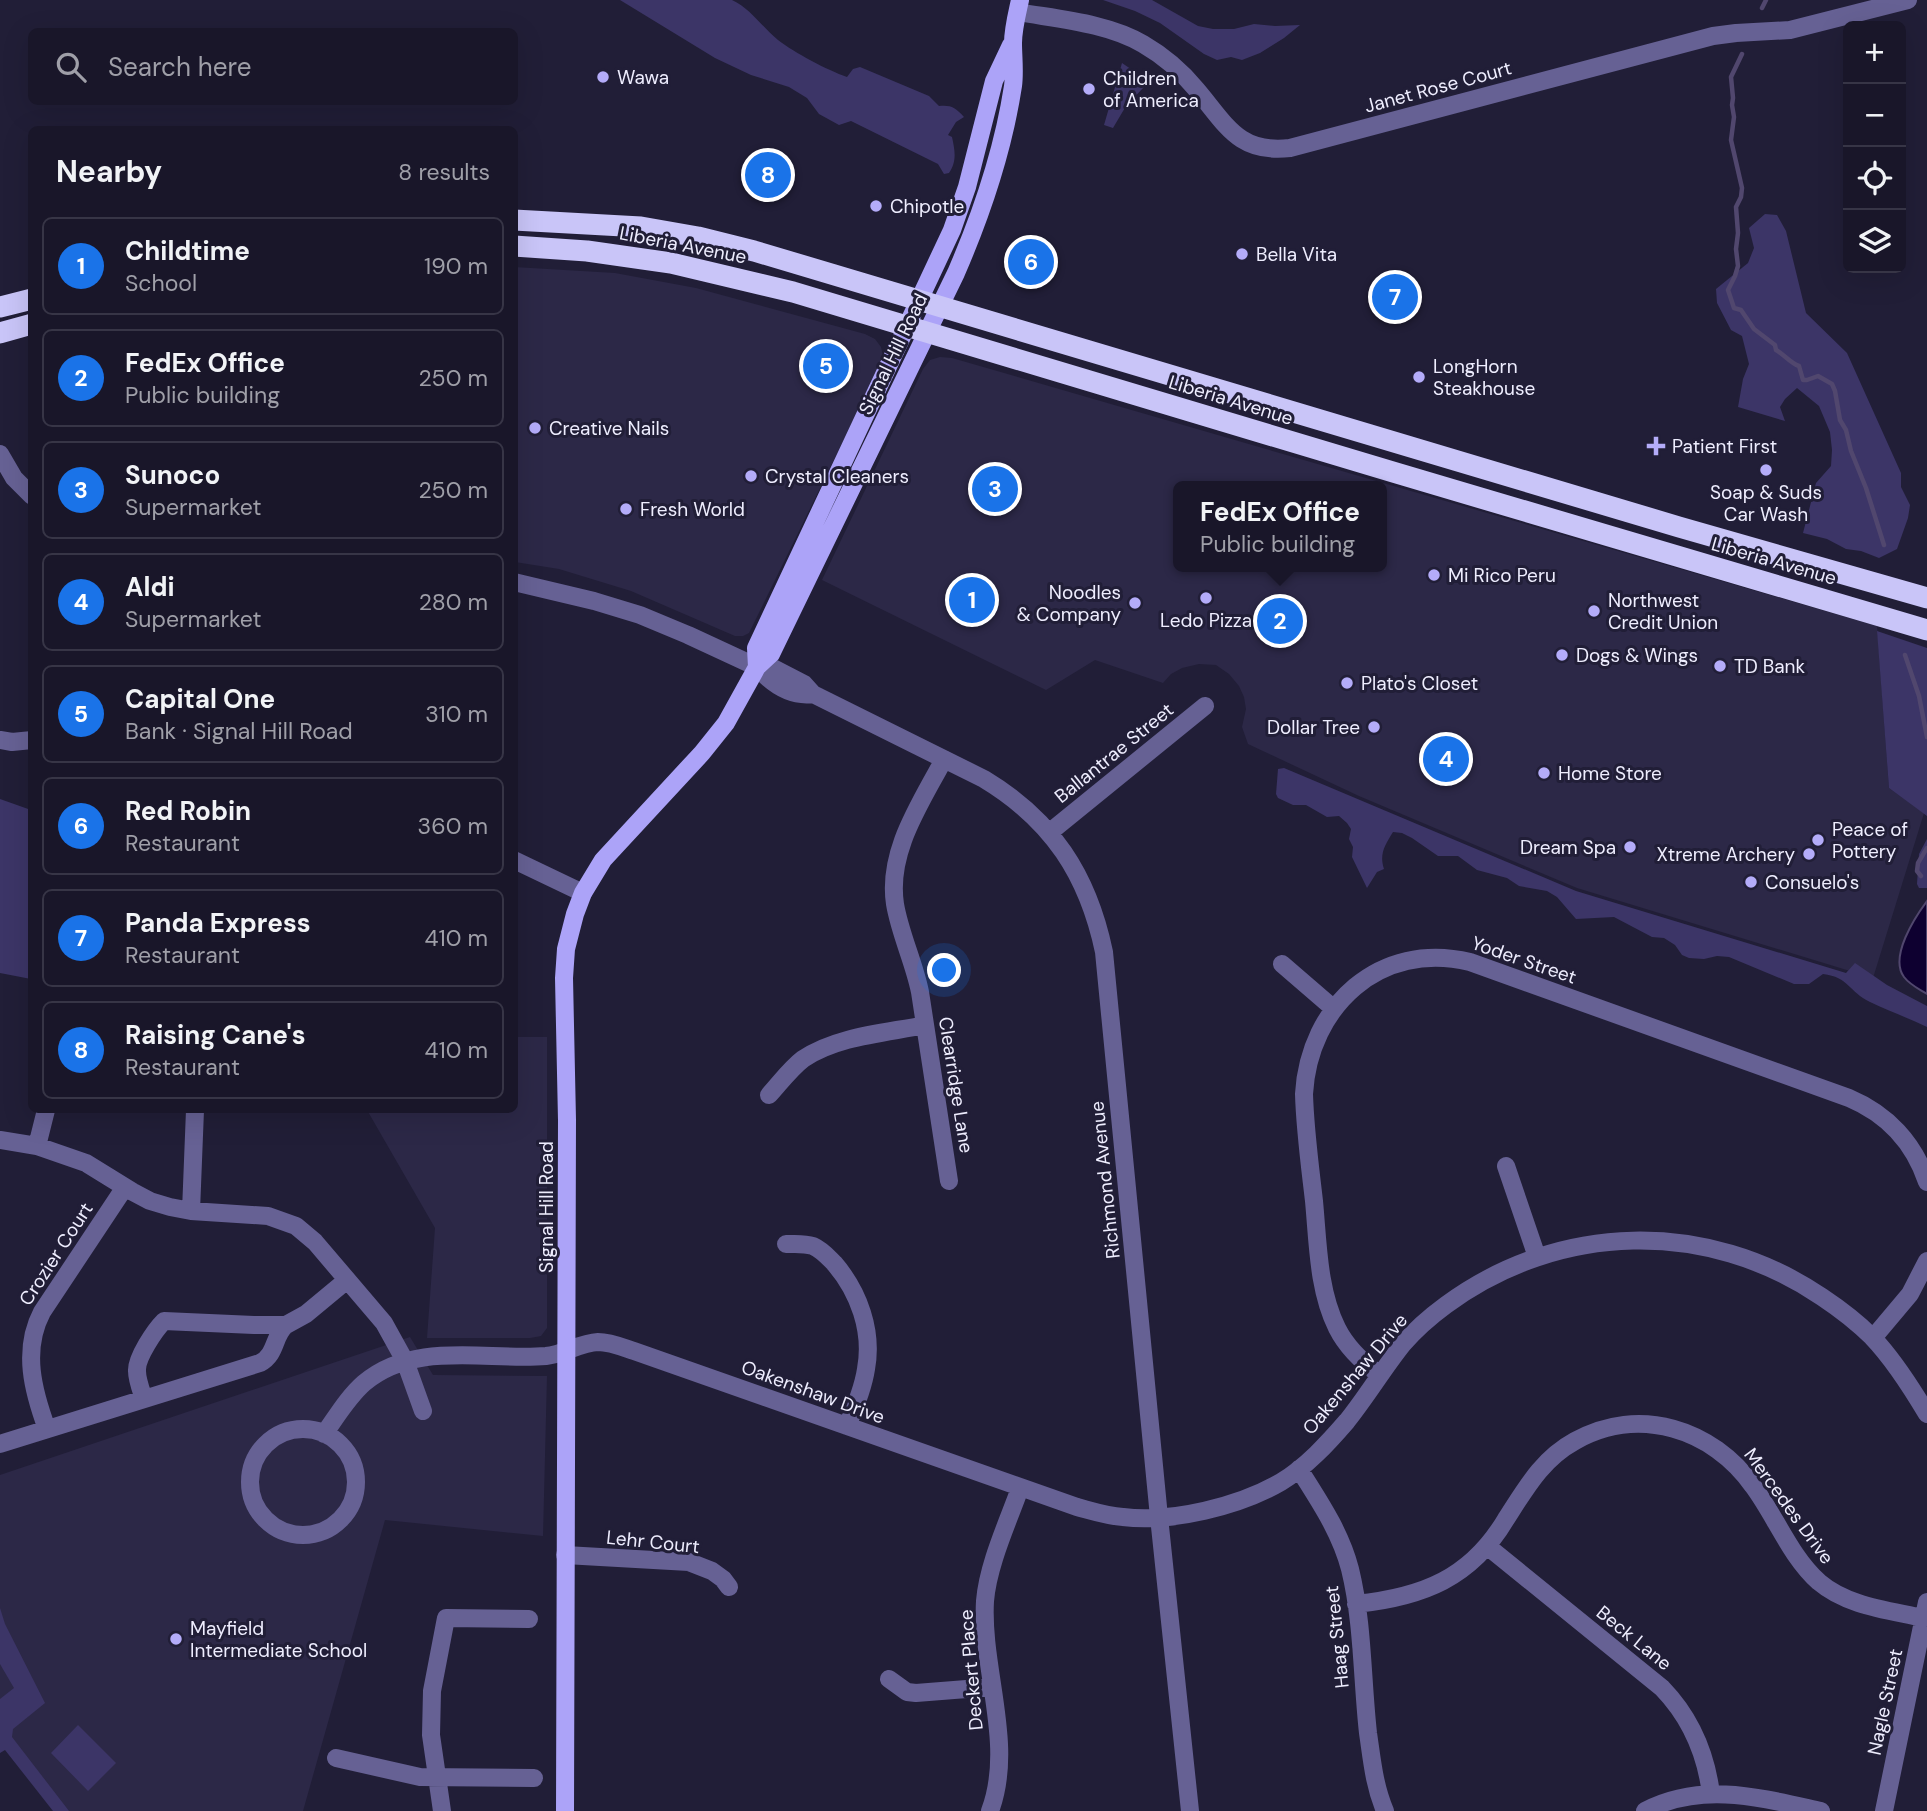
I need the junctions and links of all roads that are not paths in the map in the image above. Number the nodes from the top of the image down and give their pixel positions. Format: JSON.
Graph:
{"nodes":[{"id":1,"x":1908,"y":0,"type":"edge"},
{"id":2,"x":1019,"y":6,"type":"edge"},
{"id":3,"x":518,"y":220,"type":"edge"},
{"id":4,"x":518,"y":246,"type":"edge"},
{"id":5,"x":28,"y":300,"type":"edge"},
{"id":6,"x":930,"y":304,"type":"junction"},
{"id":7,"x":0,"y":307,"type":"edge"},
{"id":8,"x":28,"y":325,"type":"edge"},
{"id":9,"x":917,"y":329,"type":"junction"},
{"id":10,"x":0,"y":333,"type":"edge"},
{"id":11,"x":0,"y":454,"type":"edge"},
{"id":12,"x":832,"y":483,"type":"junction"},
{"id":13,"x":28,"y":492,"type":"edge"},
{"id":14,"x":817,"y":558,"type":"junction"},
{"id":15,"x":518,"y":583,"type":"edge"},
{"id":16,"x":1927,"y":598,"type":"edge"},
{"id":17,"x":1927,"y":630,"type":"edge"},
{"id":18,"x":757,"y":667,"type":"junction"},
{"id":19,"x":1205,"y":706,"type":"dead end"},
{"id":20,"x":0,"y":740,"type":"edge"},
{"id":21,"x":28,"y":740,"type":"edge"},
{"id":22,"x":944,"y":759,"type":"junction"},
{"id":23,"x":1050,"y":832,"type":"junction"},
{"id":24,"x":518,"y":862,"type":"edge"},
{"id":25,"x":583,"y":893,"type":"junction"},
{"id":26,"x":1282,"y":964,"type":"dead end"},
{"id":27,"x":1333,"y":1008,"type":"junction"},
{"id":28,"x":925,"y":1025,"type":"junction"},
{"id":29,"x":769,"y":1095,"type":"dead end"},
{"id":30,"x":45,"y":1113,"type":"edge"},
{"id":31,"x":195,"y":1113,"type":"edge"},
{"id":32,"x":0,"y":1140,"type":"edge"},
{"id":33,"x":37,"y":1146,"type":"junction"},
{"id":34,"x":1506,"y":1166,"type":"dead end"},
{"id":35,"x":949,"y":1181,"type":"dead end"},
{"id":36,"x":1927,"y":1182,"type":"edge"},
{"id":37,"x":125,"y":1187,"type":"junction"},
{"id":38,"x":191,"y":1211,"type":"junction"},
{"id":39,"x":786,"y":1244,"type":"dead end"},
{"id":40,"x":1537,"y":1257,"type":"junction"},
{"id":41,"x":1927,"y":1261,"type":"edge"},
{"id":42,"x":347,"y":1280,"type":"junction"},
{"id":43,"x":286,"y":1325,"type":"junction"},
{"id":44,"x":1873,"y":1338,"type":"junction"},
{"id":45,"x":567,"y":1351,"type":"junction"},
{"id":46,"x":405,"y":1361,"type":"junction"},
{"id":47,"x":1380,"y":1375,"type":"junction"},
{"id":48,"x":144,"y":1399,"type":"junction"},
{"id":49,"x":423,"y":1411,"type":"dead end"},
{"id":50,"x":1927,"y":1414,"type":"edge"},
{"id":51,"x":847,"y":1426,"type":"junction"},
{"id":52,"x":47,"y":1429,"type":"junction"},
{"id":53,"x":324,"y":1434,"type":"junction"},
{"id":54,"x":0,"y":1444,"type":"edge"},
{"id":55,"x":1298,"y":1469,"type":"junction"},
{"id":56,"x":1020,"y":1488,"type":"junction"},
{"id":57,"x":1159,"y":1517,"type":"junction"},
{"id":58,"x":1487,"y":1546,"type":"junction"},
{"id":59,"x":565,"y":1555,"type":"junction"},
{"id":60,"x":729,"y":1587,"type":"dead end"},
{"id":61,"x":1356,"y":1604,"type":"junction"},
{"id":62,"x":1925,"y":1610,"type":"edge"},
{"id":63,"x":528,"y":1619,"type":"dead end"},
{"id":64,"x":889,"y":1679,"type":"dead end"},
{"id":65,"x":992,"y":1687,"type":"junction"},
{"id":66,"x":336,"y":1758,"type":"dead end"},
{"id":67,"x":436,"y":1777,"type":"junction"},
{"id":68,"x":534,"y":1778,"type":"dead end"},
{"id":69,"x":1711,"y":1794,"type":"junction"},
{"id":70,"x":442,"y":1811,"type":"edge"},
{"id":71,"x":565,"y":1811,"type":"edge"},
{"id":72,"x":990,"y":1811,"type":"edge"},
{"id":73,"x":1189,"y":1811,"type":"edge"},
{"id":74,"x":1385,"y":1811,"type":"edge"},
{"id":75,"x":1645,"y":1811,"type":"edge"},
{"id":76,"x":1821,"y":1811,"type":"edge"},
{"id":77,"x":1884,"y":1811,"type":"edge"}],
"edges":[{"from":1,"to":2,"type":"street","name":"Janet Rose Court"},
{"from":2,"to":6,"type":"main road","name":"Signal Hill Road"},
{"from":3,"to":6,"type":"highway","name":"Liberia Avenue"},
{"from":4,"to":9,"type":"highway","name":"Liberia Avenue"},
{"from":5,"to":7,"type":"highway"},
{"from":6,"to":9,"type":"main road","name":"Signal Hill Road"},
{"from":6,"to":16,"type":"highway","name":"Liberia Avenue"},
{"from":8,"to":10,"type":"highway"},
{"from":9,"to":12,"type":"main road","name":"Signal Hill Road"},
{"from":9,"to":14,"type":"main road","name":"Signal Hill Road"},
{"from":9,"to":17,"type":"highway","name":"Liberia Avenue"},
{"from":11,"to":13,"type":"street"},
{"from":12,"to":14,"type":"main road"},
{"from":12,"to":18,"type":"main road","name":"Signal Hill Road"},
{"from":14,"to":18,"type":"main road","name":"Signal Hill Road"},
{"from":15,"to":18,"type":"street","name":"Richmond Avenue"},
{"from":18,"to":22,"type":"street","name":"Richmond Avenue"},
{"from":18,"to":25,"type":"main road","name":"Signal Hill Road"},
{"from":19,"to":23,"type":"street","name":"Ballantrae Street"},
{"from":20,"to":21,"type":"street"},
{"from":22,"to":23,"type":"street","name":"Richmond Avenue"},
{"from":22,"to":28,"type":"street","name":"Clearridge Lane"},
{"from":23,"to":57,"type":"street","name":"Richmond Avenue"},
{"from":24,"to":25,"type":"street"},
{"from":25,"to":45,"type":"main road","name":"Signal Hill Road"},
{"from":26,"to":27,"type":"street"},
{"from":27,"to":36,"type":"street","name":"Yoder Street"},
{"from":27,"to":47,"type":"street","name":"Yoder Street"},
{"from":28,"to":29,"type":"street"},
{"from":28,"to":35,"type":"street","name":"Clearridge Lane"},
{"from":30,"to":33,"type":"street"},
{"from":31,"to":38,"type":"street"},
{"from":32,"to":33,"type":"street"},
{"from":33,"to":37,"type":"street"},
{"from":34,"to":40,"type":"street"},
{"from":37,"to":38,"type":"street"},
{"from":37,"to":52,"type":"street","name":"Crozier Court"},
{"from":38,"to":42,"type":"street"},
{"from":39,"to":51,"type":"street"},
{"from":40,"to":44,"type":"street","name":"Oakenshaw Drive"},
{"from":40,"to":47,"type":"street","name":"Oakenshaw Drive"},
{"from":41,"to":44,"type":"street"},
{"from":42,"to":43,"type":"street"},
{"from":42,"to":46,"type":"street"},
{"from":43,"to":48,"type":"street"},
{"from":43,"to":48,"type":"street"},
{"from":44,"to":50,"type":"street","name":"Oakenshaw Drive"},
{"from":45,"to":46,"type":"street","name":"Oakenshaw Drive"},
{"from":45,"to":51,"type":"street","name":"Oakenshaw Drive"},
{"from":45,"to":59,"type":"main road","name":"Signal Hill Road"},
{"from":46,"to":49,"type":"street"},
{"from":46,"to":53,"type":"street","name":"Oakenshaw Drive"},
{"from":47,"to":55,"type":"street","name":"Oakenshaw Drive"},
{"from":48,"to":52,"type":"street"},
{"from":51,"to":56,"type":"street","name":"Oakenshaw Drive"},
{"from":52,"to":54,"type":"street"},
{"from":53,"to":53,"type":"street"},
{"from":55,"to":57,"type":"street","name":"Oakenshaw Drive"},
{"from":55,"to":61,"type":"street","name":"Haag Street"},
{"from":56,"to":57,"type":"street","name":"Oakenshaw Drive"},
{"from":56,"to":65,"type":"street","name":"Deckert Place"},
{"from":57,"to":73,"type":"street","name":"Richmond Avenue"},
{"from":58,"to":61,"type":"street","name":"Mercedes Drive"},
{"from":58,"to":62,"type":"street","name":"Mercedes Drive"},
{"from":58,"to":69,"type":"street","name":"Beck Lane"},
{"from":59,"to":60,"type":"street","name":"Lehr Court"},
{"from":59,"to":71,"type":"main road","name":"Signal Hill Road"},
{"from":61,"to":74,"type":"street","name":"Haag Street"},
{"from":62,"to":77,"type":"street","name":"Nagle Street"},
{"from":63,"to":67,"type":"street"},
{"from":64,"to":65,"type":"street"},
{"from":65,"to":72,"type":"street","name":"Deckert Place"},
{"from":66,"to":67,"type":"street"},
{"from":67,"to":68,"type":"street"},
{"from":67,"to":70,"type":"street"},
{"from":69,"to":75,"type":"street"},
{"from":69,"to":76,"type":"street"}]}
